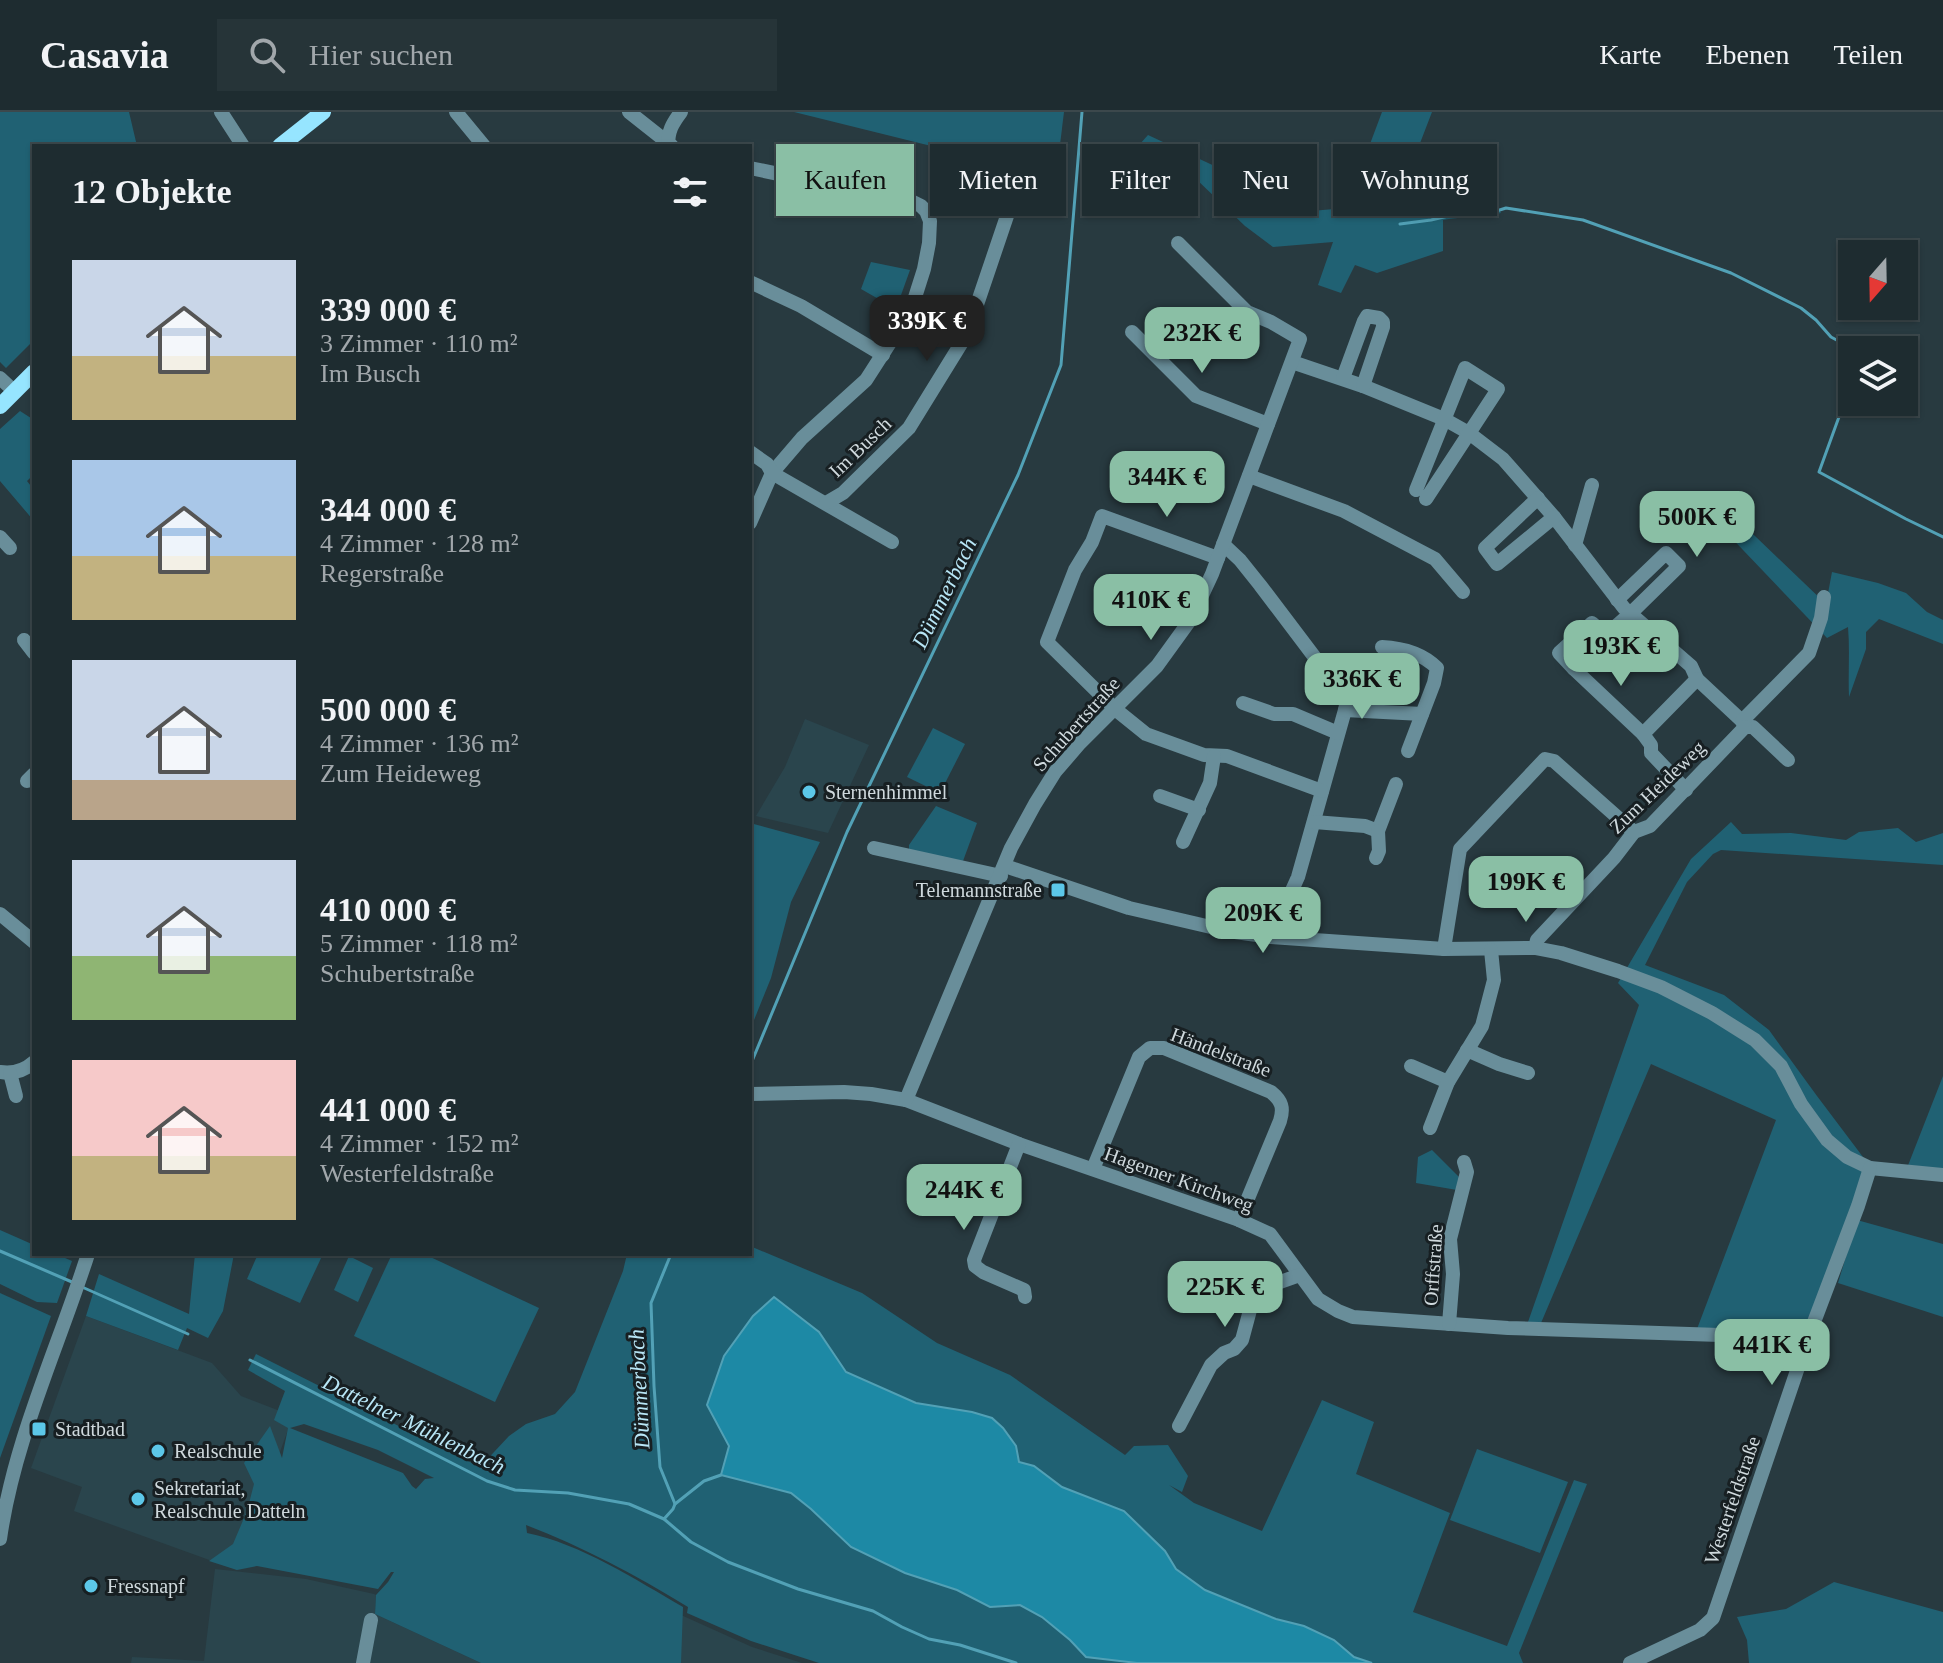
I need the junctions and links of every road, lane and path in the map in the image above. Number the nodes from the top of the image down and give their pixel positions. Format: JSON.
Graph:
{"nodes":[{"id":1,"x":221,"y":112,"type":"edge"},
{"id":2,"x":323,"y":112,"type":"edge"},
{"id":3,"x":456,"y":112,"type":"edge"},
{"id":4,"x":629,"y":112,"type":"edge"},
{"id":5,"x":681,"y":112,"type":"edge"},
{"id":6,"x":242,"y":144,"type":"edge"},
{"id":7,"x":283,"y":144,"type":"edge"},
{"id":8,"x":482,"y":144,"type":"edge"},
{"id":9,"x":667,"y":144,"type":"edge"},
{"id":10,"x":669,"y":144,"type":"edge"},
{"id":11,"x":752,"y":168,"type":"edge"},
{"id":12,"x":1007,"y":216,"type":"edge"},
{"id":13,"x":1178,"y":243,"type":"dead end"},
{"id":14,"x":752,"y":283,"type":"edge"},
{"id":15,"x":911,"y":310,"type":"junction"},
{"id":16,"x":1132,"y":332,"type":"dead end"},
{"id":17,"x":967,"y":334,"type":"junction"},
{"id":18,"x":883,"y":355,"type":"junction"},
{"id":19,"x":1292,"y":362,"type":"junction"},
{"id":20,"x":32,"y":374,"type":"edge"},
{"id":21,"x":0,"y":378,"type":"edge"},
{"id":22,"x":1343,"y":378,"type":"junction"},
{"id":23,"x":1363,"y":386,"type":"junction"},
{"id":24,"x":15,"y":392,"type":"junction"},
{"id":25,"x":0,"y":406,"type":"edge"},
{"id":26,"x":1444,"y":419,"type":"junction"},
{"id":27,"x":1268,"y":424,"type":"junction"},
{"id":28,"x":1469,"y":433,"type":"junction"},
{"id":29,"x":752,"y":453,"type":"edge"},
{"id":30,"x":772,"y":473,"type":"junction"},
{"id":31,"x":1249,"y":476,"type":"junction"},
{"id":32,"x":1592,"y":485,"type":"dead end"},
{"id":33,"x":1538,"y":498,"type":"junction"},
{"id":34,"x":826,"y":503,"type":"junction"},
{"id":35,"x":1554,"y":517,"type":"junction"},
{"id":36,"x":752,"y":518,"type":"edge"},
{"id":37,"x":892,"y":542,"type":"dead end"},
{"id":38,"x":1575,"y":545,"type":"junction"},
{"id":39,"x":1220,"y":551,"type":"junction"},
{"id":40,"x":1463,"y":592,"type":"dead end"},
{"id":41,"x":1824,"y":597,"type":"dead end"},
{"id":42,"x":1617,"y":600,"type":"junction"},
{"id":43,"x":1631,"y":613,"type":"junction"},
{"id":44,"x":1606,"y":635,"type":"junction"},
{"id":45,"x":24,"y":640,"type":"dead end"},
{"id":46,"x":1382,"y":647,"type":"dead end"},
{"id":47,"x":32,"y":650,"type":"edge"},
{"id":48,"x":1574,"y":669,"type":"junction"},
{"id":49,"x":1697,"y":679,"type":"junction"},
{"id":50,"x":1243,"y":703,"type":"dead end"},
{"id":51,"x":1115,"y":709,"type":"junction"},
{"id":52,"x":1345,"y":710,"type":"junction"},
{"id":53,"x":1422,"y":714,"type":"junction"},
{"id":54,"x":1744,"y":724,"type":"junction"},
{"id":55,"x":1338,"y":733,"type":"junction"},
{"id":56,"x":1643,"y":734,"type":"junction"},
{"id":57,"x":1408,"y":751,"type":"dead end"},
{"id":58,"x":1214,"y":756,"type":"junction"},
{"id":59,"x":1788,"y":760,"type":"dead end"},
{"id":60,"x":1396,"y":784,"type":"dead end"},
{"id":61,"x":1686,"y":790,"type":"junction"},
{"id":62,"x":1322,"y":791,"type":"junction"},
{"id":63,"x":1160,"y":796,"type":"dead end"},
{"id":64,"x":1199,"y":810,"type":"junction"},
{"id":65,"x":1314,"y":822,"type":"junction"},
{"id":66,"x":1378,"y":831,"type":"junction"},
{"id":67,"x":1634,"y":832,"type":"junction"},
{"id":68,"x":1183,"y":842,"type":"dead end"},
{"id":69,"x":874,"y":848,"type":"dead end"},
{"id":70,"x":1376,"y":858,"type":"dead end"},
{"id":71,"x":1003,"y":871,"type":"junction"},
{"id":72,"x":0,"y":914,"type":"edge"},
{"id":73,"x":1271,"y":937,"type":"junction"},
{"id":74,"x":32,"y":940,"type":"edge"},
{"id":75,"x":1535,"y":948,"type":"junction"},
{"id":76,"x":1444,"y":949,"type":"junction"},
{"id":77,"x":1491,"y":950,"type":"junction"},
{"id":78,"x":1467,"y":1050,"type":"junction"},
{"id":79,"x":32,"y":1064,"type":"edge"},
{"id":80,"x":1411,"y":1066,"type":"dead end"},
{"id":81,"x":5,"y":1073,"type":"edge"},
{"id":82,"x":1528,"y":1073,"type":"dead end"},
{"id":83,"x":1448,"y":1082,"type":"junction"},
{"id":84,"x":752,"y":1094,"type":"edge"},
{"id":85,"x":16,"y":1096,"type":"dead end"},
{"id":86,"x":906,"y":1100,"type":"junction"},
{"id":87,"x":1430,"y":1128,"type":"dead end"},
{"id":88,"x":1019,"y":1144,"type":"junction"},
{"id":89,"x":1464,"y":1162,"type":"dead end"},
{"id":90,"x":1870,"y":1168,"type":"junction"},
{"id":91,"x":1093,"y":1169,"type":"junction"},
{"id":92,"x":1943,"y":1175,"type":"edge"},
{"id":93,"x":1239,"y":1220,"type":"junction"},
{"id":94,"x":87,"y":1258,"type":"edge"},
{"id":95,"x":1300,"y":1275,"type":"junction"},
{"id":96,"x":1025,"y":1297,"type":"dead end"},
{"id":97,"x":1449,"y":1324,"type":"junction"},
{"id":98,"x":1808,"y":1338,"type":"junction"},
{"id":99,"x":1179,"y":1426,"type":"dead end"},
{"id":100,"x":0,"y":1539,"type":"edge"},
{"id":101,"x":371,"y":1620,"type":"dead end"},
{"id":102,"x":363,"y":1663,"type":"edge"},
{"id":103,"x":1630,"y":1663,"type":"edge"}],
"edges":[{"from":1,"to":6,"type":"street"},
{"from":2,"to":7,"type":"main road"},
{"from":3,"to":8,"type":"street"},
{"from":4,"to":9,"type":"street"},
{"from":5,"to":10,"type":"street"},
{"from":11,"to":15,"type":"street"},
{"from":12,"to":17,"type":"street","name":"Im Busch"},
{"from":13,"to":19,"type":"street"},
{"from":14,"to":18,"type":"street"},
{"from":15,"to":17,"type":"street"},
{"from":15,"to":18,"type":"street"},
{"from":16,"to":27,"type":"street"},
{"from":17,"to":34,"type":"street","name":"Im Busch"},
{"from":18,"to":30,"type":"street"},
{"from":19,"to":22,"type":"street"},
{"from":19,"to":27,"type":"street","name":"Schubertstraße"},
{"from":20,"to":24,"type":"main road"},
{"from":21,"to":24,"type":"street"},
{"from":22,"to":23,"type":"street"},
{"from":22,"to":23,"type":"street"},
{"from":23,"to":26,"type":"street"},
{"from":24,"to":25,"type":"main road"},
{"from":26,"to":28,"type":"street"},
{"from":26,"to":28,"type":"street"},
{"from":26,"to":28,"type":"street"},
{"from":27,"to":31,"type":"street","name":"Schubertstraße"},
{"from":28,"to":33,"type":"street"},
{"from":29,"to":30,"type":"street","name":"Im Busch"},
{"from":30,"to":34,"type":"street","name":"Im Busch"},
{"from":30,"to":36,"type":"street"},
{"from":31,"to":39,"type":"street","name":"Schubertstraße"},
{"from":31,"to":40,"type":"street"},
{"from":32,"to":38,"type":"street"},
{"from":33,"to":35,"type":"street"},
{"from":33,"to":35,"type":"street"},
{"from":34,"to":37,"type":"street","name":"Im Busch"},
{"from":35,"to":38,"type":"street"},
{"from":38,"to":42,"type":"street"},
{"from":39,"to":51,"type":"street","name":"Schubertstraße"},
{"from":39,"to":51,"type":"street"},
{"from":39,"to":52,"type":"street"},
{"from":41,"to":54,"type":"street","name":"Zum Heideweg"},
{"from":42,"to":43,"type":"street"},
{"from":42,"to":43,"type":"street"},
{"from":43,"to":44,"type":"street"},
{"from":43,"to":49,"type":"street"},
{"from":44,"to":48,"type":"street"},
{"from":44,"to":48,"type":"street"},
{"from":45,"to":47,"type":"street"},
{"from":46,"to":53,"type":"street"},
{"from":48,"to":56,"type":"street"},
{"from":49,"to":54,"type":"street"},
{"from":49,"to":56,"type":"street"},
{"from":50,"to":55,"type":"street"},
{"from":51,"to":58,"type":"street"},
{"from":51,"to":71,"type":"street","name":"Schubertstraße"},
{"from":52,"to":53,"type":"street"},
{"from":52,"to":55,"type":"street"},
{"from":53,"to":57,"type":"street"},
{"from":54,"to":59,"type":"street"},
{"from":54,"to":61,"type":"street","name":"Zum Heideweg"},
{"from":55,"to":62,"type":"street"},
{"from":56,"to":61,"type":"street"},
{"from":58,"to":62,"type":"street"},
{"from":58,"to":64,"type":"street"},
{"from":60,"to":66,"type":"street"},
{"from":61,"to":67,"type":"street","name":"Zum Heideweg"},
{"from":62,"to":65,"type":"street"},
{"from":63,"to":64,"type":"street"},
{"from":64,"to":68,"type":"street"},
{"from":65,"to":66,"type":"street"},
{"from":65,"to":73,"type":"street"},
{"from":66,"to":70,"type":"street"},
{"from":67,"to":75,"type":"street","name":"Zum Heideweg"},
{"from":67,"to":76,"type":"street"},
{"from":69,"to":71,"type":"street"},
{"from":71,"to":73,"type":"street"},
{"from":71,"to":86,"type":"street","name":"Schubertstraße"},
{"from":72,"to":74,"type":"street"},
{"from":73,"to":76,"type":"street"},
{"from":75,"to":77,"type":"street"},
{"from":75,"to":90,"type":"street"},
{"from":76,"to":77,"type":"street"},
{"from":77,"to":78,"type":"street"},
{"from":78,"to":82,"type":"street"},
{"from":78,"to":83,"type":"street"},
{"from":79,"to":81,"type":"street"},
{"from":80,"to":83,"type":"street"},
{"from":81,"to":85,"type":"street"},
{"from":83,"to":87,"type":"street"},
{"from":84,"to":86,"type":"street","name":"Hagemer Kirchweg"},
{"from":86,"to":88,"type":"street","name":"Hagemer Kirchweg"},
{"from":88,"to":91,"type":"street","name":"Hagemer Kirchweg"},
{"from":88,"to":96,"type":"street"},
{"from":89,"to":97,"type":"street","name":"Orffstraße"},
{"from":90,"to":92,"type":"street"},
{"from":90,"to":98,"type":"street","name":"Westerfeldstraße"},
{"from":91,"to":93,"type":"street","name":"Hagemer Kirchweg"},
{"from":91,"to":93,"type":"street","name":"Händelstraße"},
{"from":93,"to":95,"type":"street","name":"Hagemer Kirchweg"},
{"from":94,"to":100,"type":"street"},
{"from":95,"to":97,"type":"street","name":"Hagemer Kirchweg"},
{"from":95,"to":99,"type":"street"},
{"from":97,"to":98,"type":"street","name":"Hagemer Kirchweg"},
{"from":98,"to":103,"type":"street","name":"Westerfeldstraße"},
{"from":101,"to":102,"type":"street"}]}
